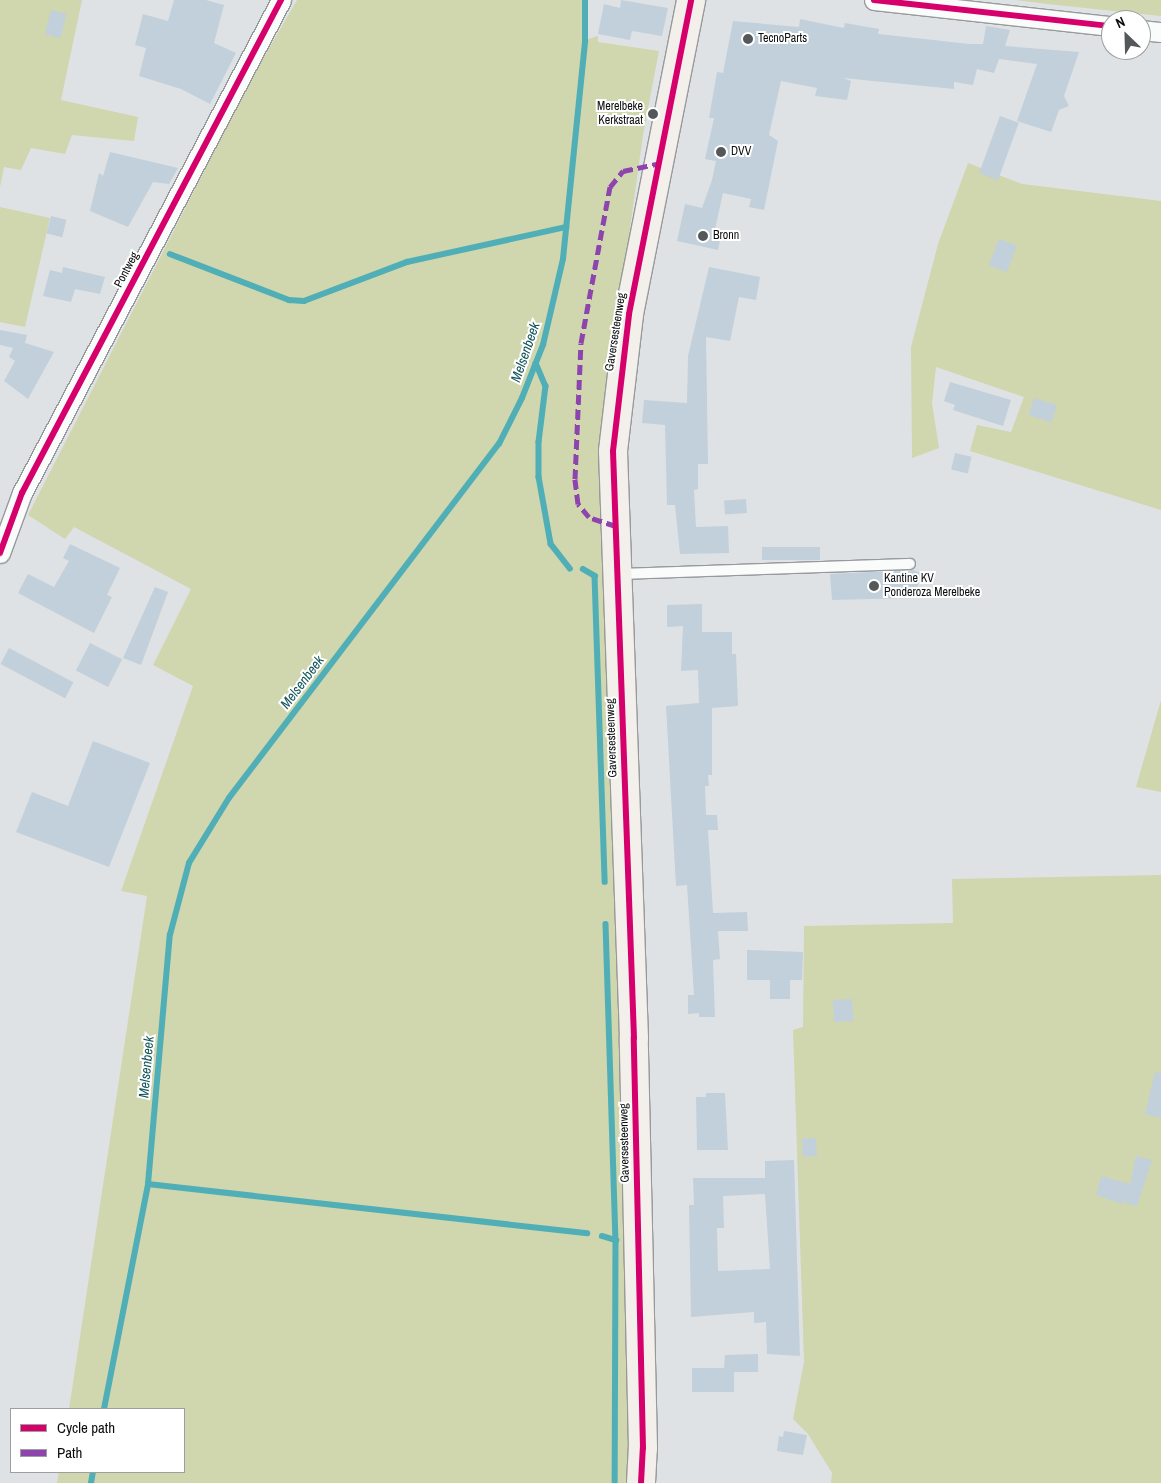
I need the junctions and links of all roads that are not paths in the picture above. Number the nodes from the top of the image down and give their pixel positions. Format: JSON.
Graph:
{"nodes":[{"id":1,"x":281,"y":0,"type":"edge"},
{"id":2,"x":691,"y":0,"type":"edge"},
{"id":3,"x":874,"y":0,"type":"edge"},
{"id":4,"x":1101,"y":25,"type":"edge"},
{"id":5,"x":0,"y":553,"type":"edge"},
{"id":6,"x":910,"y":564,"type":"dead end"},
{"id":7,"x":617,"y":574,"type":"junction"},
{"id":8,"x":641,"y":1483,"type":"edge"}],
"edges":[{"from":1,"to":5,"type":"street","name":"Pontweg"},
{"from":2,"to":7,"type":"street","name":"Gaversesteenweg"},
{"from":3,"to":4,"type":"street"},
{"from":6,"to":7,"type":"lane"},
{"from":7,"to":8,"type":"street","name":"Gaversesteenweg"}]}
